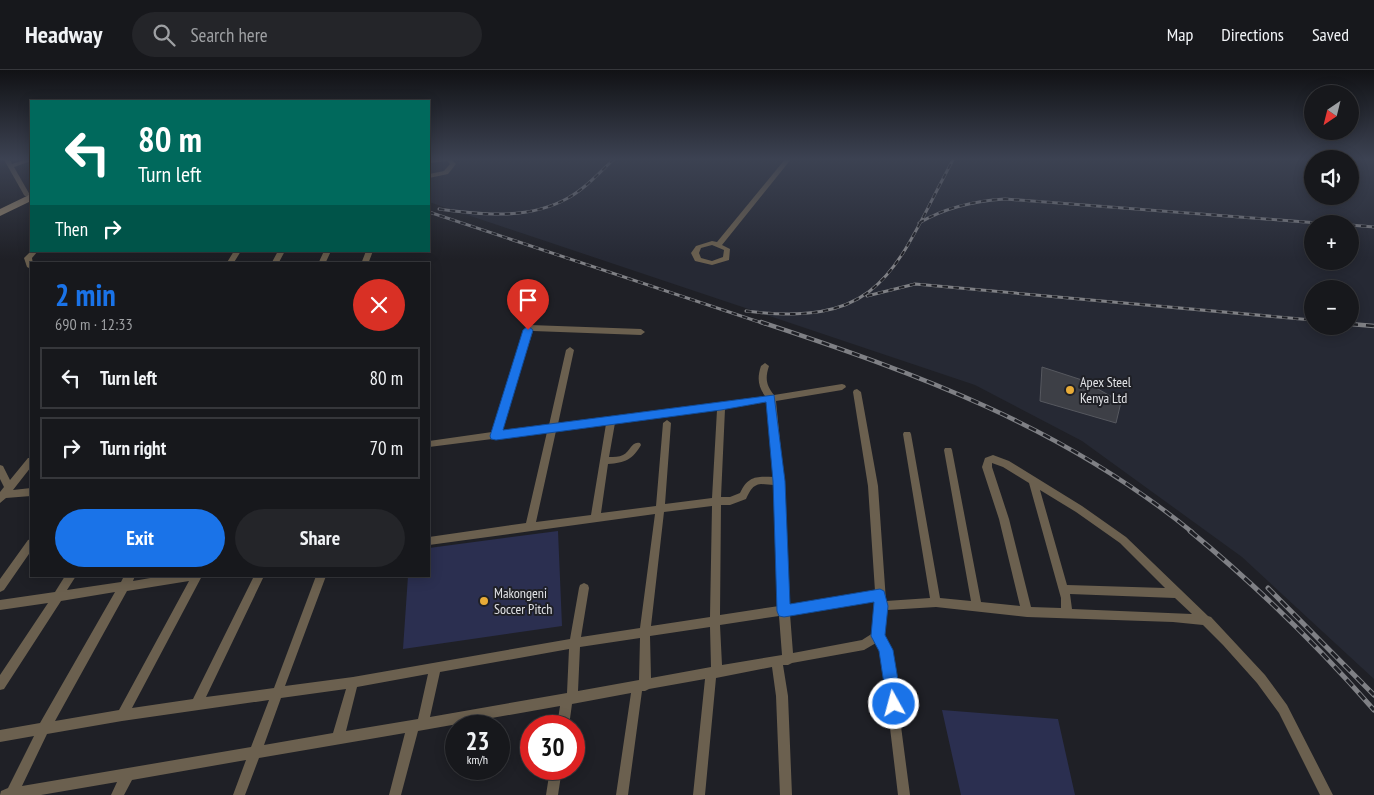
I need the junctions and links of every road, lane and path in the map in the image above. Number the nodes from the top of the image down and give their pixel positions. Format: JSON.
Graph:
{"nodes":[{"id":1,"x":761,"y":192,"type":"edge"},
{"id":2,"x":30,"y":195,"type":"edge"},
{"id":3,"x":0,"y":212,"type":"edge"},
{"id":4,"x":719,"y":244,"type":"dead end"},
{"id":5,"x":34,"y":252,"type":"edge"},
{"id":6,"x":30,"y":265,"type":"edge"},
{"id":7,"x":642,"y":332,"type":"dead end"},
{"id":8,"x":570,"y":350,"type":"dead end"},
{"id":9,"x":765,"y":366,"type":"dead end"},
{"id":10,"x":842,"y":387,"type":"dead end"},
{"id":11,"x":857,"y":392,"type":"dead end"},
{"id":12,"x":771,"y":397,"type":"junction"},
{"id":13,"x":721,"y":406,"type":"junction"},
{"id":14,"x":611,"y":420,"type":"junction"},
{"id":15,"x":667,"y":422,"type":"dead end"},
{"id":16,"x":552,"y":428,"type":"junction"},
{"id":17,"x":907,"y":434,"type":"dead end"},
{"id":18,"x":496,"y":436,"type":"junction"},
{"id":19,"x":430,"y":444,"type":"edge"},
{"id":20,"x":637,"y":445,"type":"dead end"},
{"id":21,"x":948,"y":450,"type":"dead end"},
{"id":22,"x":605,"y":461,"type":"junction"},
{"id":23,"x":30,"y":462,"type":"edge"},
{"id":24,"x":0,"y":469,"type":"edge"},
{"id":25,"x":779,"y":481,"type":"junction"},
{"id":26,"x":1033,"y":481,"type":"junction"},
{"id":27,"x":30,"y":492,"type":"edge"},
{"id":28,"x":3,"y":494,"type":"edge"},
{"id":29,"x":718,"y":501,"type":"junction"},
{"id":30,"x":659,"y":510,"type":"junction"},
{"id":31,"x":595,"y":518,"type":"junction"},
{"id":32,"x":530,"y":527,"type":"junction"},
{"id":33,"x":430,"y":541,"type":"edge"},
{"id":34,"x":30,"y":544,"type":"edge"},
{"id":35,"x":70,"y":577,"type":"edge"},
{"id":36,"x":181,"y":577,"type":"edge"},
{"id":37,"x":194,"y":577,"type":"edge"},
{"id":38,"x":259,"y":577,"type":"edge"},
{"id":39,"x":321,"y":577,"type":"edge"},
{"id":40,"x":127,"y":581,"type":"edge"},
{"id":41,"x":0,"y":587,"type":"edge"},
{"id":42,"x":584,"y":588,"type":"dead end"},
{"id":43,"x":1063,"y":589,"type":"junction"},
{"id":44,"x":1178,"y":593,"type":"junction"},
{"id":45,"x":58,"y":597,"type":"junction"},
{"id":46,"x":881,"y":601,"type":"junction"},
{"id":47,"x":936,"y":602,"type":"junction"},
{"id":48,"x":0,"y":605,"type":"edge"},
{"id":49,"x":978,"y":607,"type":"junction"},
{"id":50,"x":784,"y":611,"type":"junction"},
{"id":51,"x":1027,"y":612,"type":"junction"},
{"id":52,"x":1067,"y":613,"type":"junction"},
{"id":53,"x":1207,"y":620,"type":"junction"},
{"id":54,"x":715,"y":622,"type":"junction"},
{"id":55,"x":645,"y":632,"type":"junction"},
{"id":56,"x":878,"y":636,"type":"junction"},
{"id":57,"x":575,"y":643,"type":"junction"},
{"id":58,"x":783,"y":661,"type":"junction"},
{"id":59,"x":435,"y":668,"type":"junction"},
{"id":60,"x":714,"y":673,"type":"junction"},
{"id":61,"x":353,"y":682,"type":"junction"},
{"id":62,"x":0,"y":685,"type":"edge"},
{"id":63,"x":641,"y":686,"type":"junction"},
{"id":64,"x":277,"y":692,"type":"junction"},
{"id":65,"x":570,"y":699,"type":"junction"},
{"id":66,"x":197,"y":704,"type":"junction"},
{"id":67,"x":566,"y":715,"type":"edge"},
{"id":68,"x":122,"y":716,"type":"junction"},
{"id":69,"x":418,"y":725,"type":"junction"},
{"id":70,"x":43,"y":730,"type":"junction"},
{"id":71,"x":0,"y":736,"type":"edge"},
{"id":72,"x":338,"y":738,"type":"junction"},
{"id":73,"x":256,"y":752,"type":"junction"},
{"id":74,"x":128,"y":774,"type":"junction"},
{"id":75,"x":554,"y":780,"type":"edge"},
{"id":76,"x":30,"y":793,"type":"edge"},
{"id":77,"x":9,"y":794,"type":"edge"},
{"id":78,"x":117,"y":795,"type":"edge"},
{"id":79,"x":239,"y":795,"type":"edge"},
{"id":80,"x":395,"y":795,"type":"edge"},
{"id":81,"x":552,"y":795,"type":"edge"},
{"id":82,"x":622,"y":795,"type":"edge"},
{"id":83,"x":699,"y":795,"type":"edge"},
{"id":84,"x":786,"y":795,"type":"edge"},
{"id":85,"x":904,"y":795,"type":"edge"},
{"id":86,"x":1327,"y":795,"type":"edge"}],
"edges":[{"from":1,"to":4,"type":"street"},
{"from":2,"to":3,"type":"street"},
{"from":5,"to":6,"type":"street"},
{"from":7,"to":18,"type":"street"},
{"from":8,"to":16,"type":"street"},
{"from":9,"to":12,"type":"street"},
{"from":10,"to":12,"type":"street"},
{"from":11,"to":46,"type":"street"},
{"from":12,"to":13,"type":"street"},
{"from":12,"to":25,"type":"street"},
{"from":13,"to":14,"type":"street"},
{"from":13,"to":29,"type":"street"},
{"from":14,"to":16,"type":"street"},
{"from":14,"to":22,"type":"street"},
{"from":15,"to":30,"type":"street"},
{"from":16,"to":18,"type":"street"},
{"from":16,"to":32,"type":"street"},
{"from":17,"to":47,"type":"street"},
{"from":18,"to":19,"type":"street"},
{"from":20,"to":22,"type":"street"},
{"from":21,"to":49,"type":"street"},
{"from":22,"to":31,"type":"street"},
{"from":23,"to":28,"type":"street"},
{"from":24,"to":28,"type":"street"},
{"from":25,"to":29,"type":"street"},
{"from":25,"to":50,"type":"street"},
{"from":26,"to":43,"type":"street"},
{"from":26,"to":44,"type":"street"},
{"from":26,"to":51,"type":"street"},
{"from":27,"to":28,"type":"street"},
{"from":29,"to":30,"type":"street"},
{"from":29,"to":54,"type":"street"},
{"from":30,"to":31,"type":"street"},
{"from":30,"to":55,"type":"street"},
{"from":31,"to":32,"type":"street"},
{"from":32,"to":33,"type":"street"},
{"from":34,"to":41,"type":"street"},
{"from":35,"to":45,"type":"street"},
{"from":36,"to":40,"type":"street"},
{"from":37,"to":68,"type":"street"},
{"from":38,"to":66,"type":"street"},
{"from":39,"to":64,"type":"street"},
{"from":40,"to":45,"type":"street"},
{"from":40,"to":70,"type":"street"},
{"from":42,"to":57,"type":"street"},
{"from":43,"to":44,"type":"street"},
{"from":43,"to":52,"type":"street"},
{"from":44,"to":53,"type":"street"},
{"from":45,"to":48,"type":"street"},
{"from":45,"to":62,"type":"street"},
{"from":46,"to":47,"type":"street"},
{"from":46,"to":50,"type":"street"},
{"from":46,"to":56,"type":"street"},
{"from":47,"to":49,"type":"street"},
{"from":49,"to":51,"type":"street"},
{"from":50,"to":54,"type":"street"},
{"from":50,"to":58,"type":"street"},
{"from":51,"to":52,"type":"street"},
{"from":52,"to":53,"type":"street"},
{"from":53,"to":86,"type":"street"},
{"from":54,"to":55,"type":"street"},
{"from":54,"to":60,"type":"street"},
{"from":55,"to":57,"type":"street"},
{"from":55,"to":63,"type":"street"},
{"from":56,"to":58,"type":"street"},
{"from":56,"to":85,"type":"street"},
{"from":57,"to":59,"type":"street"},
{"from":57,"to":65,"type":"street"},
{"from":58,"to":60,"type":"street"},
{"from":58,"to":84,"type":"street"},
{"from":59,"to":61,"type":"street"},
{"from":59,"to":69,"type":"street"},
{"from":60,"to":63,"type":"street"},
{"from":60,"to":83,"type":"street"},
{"from":61,"to":64,"type":"street"},
{"from":61,"to":72,"type":"street"},
{"from":63,"to":65,"type":"street"},
{"from":63,"to":82,"type":"street"},
{"from":64,"to":66,"type":"street"},
{"from":64,"to":73,"type":"street"},
{"from":65,"to":67,"type":"street"},
{"from":65,"to":69,"type":"street"},
{"from":66,"to":68,"type":"street"},
{"from":68,"to":70,"type":"street"},
{"from":69,"to":72,"type":"street"},
{"from":69,"to":80,"type":"street"},
{"from":70,"to":71,"type":"street"},
{"from":70,"to":77,"type":"street"},
{"from":72,"to":73,"type":"street"},
{"from":73,"to":74,"type":"street"},
{"from":73,"to":79,"type":"street"},
{"from":74,"to":76,"type":"street"},
{"from":74,"to":78,"type":"street"},
{"from":75,"to":81,"type":"street"},
{"from":76,"to":77,"type":"street"}]}
